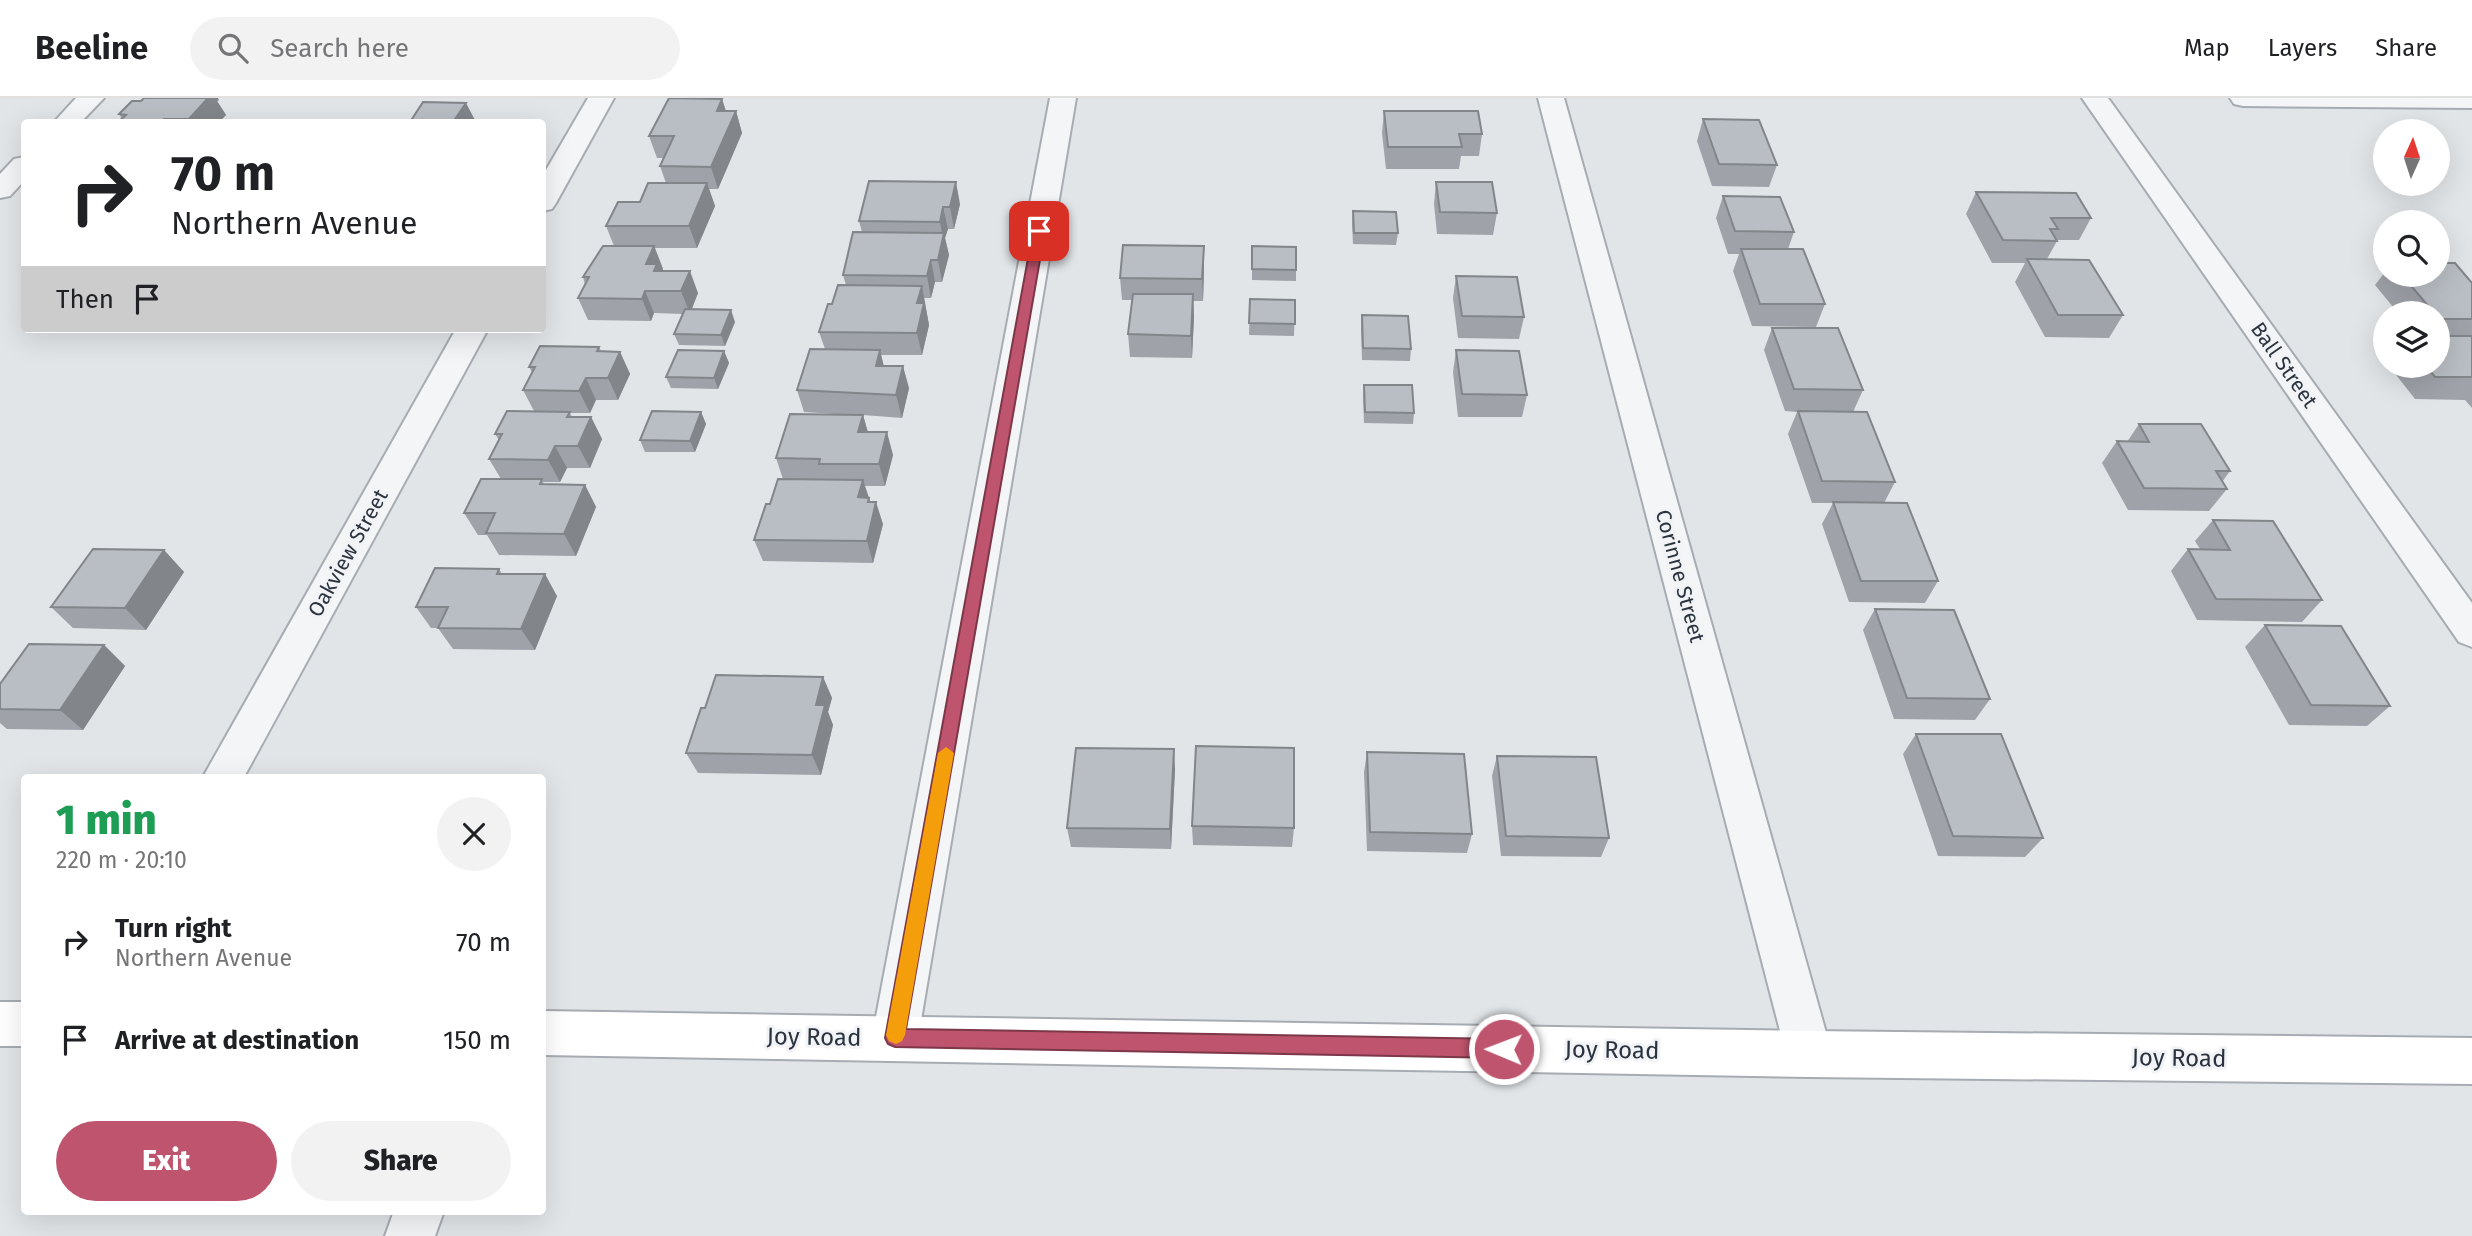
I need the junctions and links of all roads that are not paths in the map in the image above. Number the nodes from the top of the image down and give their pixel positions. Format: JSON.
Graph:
{"nodes":[{"id":1,"x":91,"y":98,"type":"edge"},
{"id":2,"x":601,"y":98,"type":"edge"},
{"id":3,"x":1063,"y":98,"type":"edge"},
{"id":4,"x":1551,"y":98,"type":"edge"},
{"id":5,"x":2095,"y":98,"type":"edge"},
{"id":6,"x":2243,"y":98,"type":"edge"},
{"id":7,"x":2472,"y":100,"type":"edge"},
{"id":8,"x":70,"y":119,"type":"edge"},
{"id":9,"x":21,"y":168,"type":"edge"},
{"id":10,"x":0,"y":190,"type":"edge"},
{"id":11,"x":546,"y":196,"type":"edge"},
{"id":12,"x":470,"y":333,"type":"edge"},
{"id":13,"x":2472,"y":632,"type":"edge"},
{"id":14,"x":225,"y":774,"type":"edge"},
{"id":15,"x":0,"y":1024,"type":"edge"},
{"id":16,"x":21,"y":1024,"type":"edge"},
{"id":17,"x":546,"y":1033,"type":"edge"},
{"id":18,"x":895,"y":1038,"type":"junction"},
{"id":19,"x":1809,"y":1054,"type":"junction"},
{"id":20,"x":2472,"y":1061,"type":"edge"},
{"id":21,"x":418,"y":1215,"type":"edge"},
{"id":22,"x":410,"y":1236,"type":"edge"}],
"edges":[{"from":1,"to":8,"type":"street"},
{"from":2,"to":11,"type":"street"},
{"from":3,"to":18,"type":"street"},
{"from":4,"to":19,"type":"street","name":"Corinne Street"},
{"from":5,"to":13,"type":"street","name":"Ball Street"},
{"from":6,"to":7,"type":"street"},
{"from":9,"to":10,"type":"street"},
{"from":12,"to":14,"type":"street","name":"Oakview Street"},
{"from":15,"to":16,"type":"street"},
{"from":17,"to":18,"type":"street","name":"Joy Road"},
{"from":18,"to":19,"type":"street","name":"Joy Road"},
{"from":19,"to":20,"type":"street","name":"Joy Road"},
{"from":21,"to":22,"type":"street"}]}
